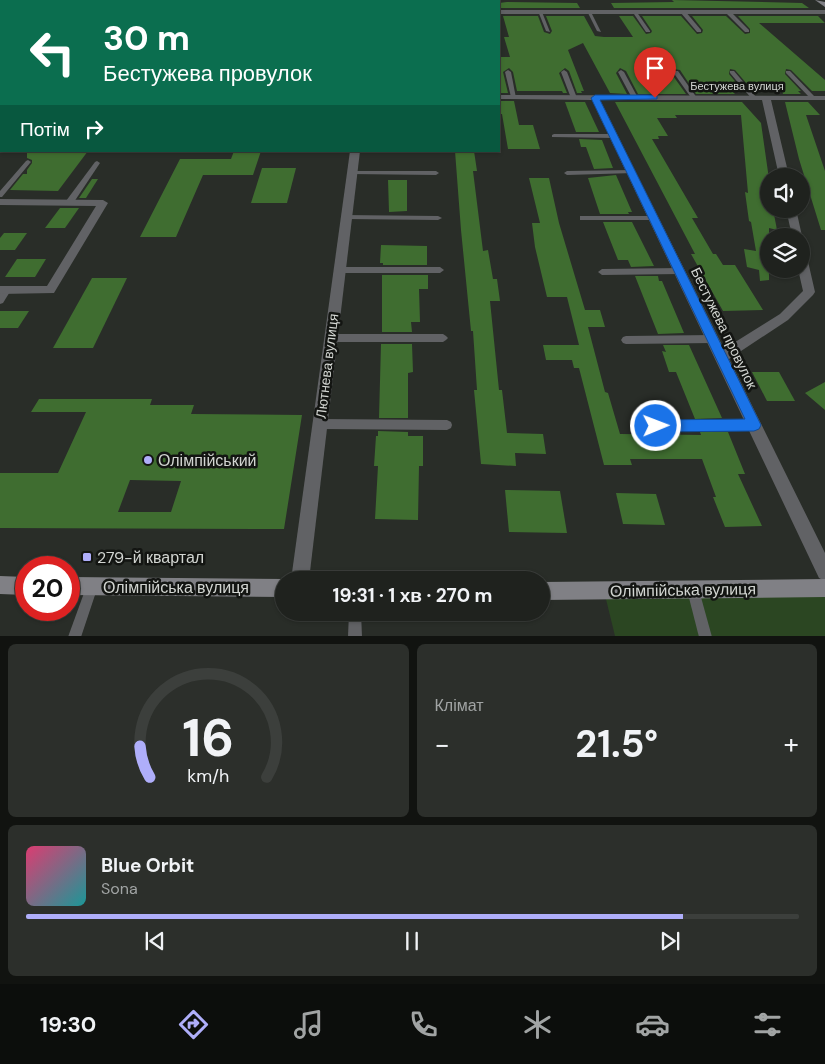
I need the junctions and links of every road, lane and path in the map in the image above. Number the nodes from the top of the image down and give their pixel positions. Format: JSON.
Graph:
{"nodes":[{"id":1,"x":818,"y":0,"type":"edge"},
{"id":2,"x":825,"y":5,"type":"edge"},
{"id":3,"x":645,"y":6,"type":"dead end"},
{"id":4,"x":500,"y":12,"type":"edge"},
{"id":5,"x":540,"y":12,"type":"junction"},
{"id":6,"x":589,"y":12,"type":"junction"},
{"id":7,"x":634,"y":12,"type":"junction"},
{"id":8,"x":650,"y":12,"type":"junction"},
{"id":9,"x":683,"y":12,"type":"junction"},
{"id":10,"x":728,"y":12,"type":"junction"},
{"id":11,"x":825,"y":12,"type":"edge"},
{"id":12,"x":548,"y":31,"type":"dead end"},
{"id":13,"x":599,"y":31,"type":"dead end"},
{"id":14,"x":648,"y":31,"type":"dead end"},
{"id":15,"x":699,"y":31,"type":"dead end"},
{"id":16,"x":747,"y":31,"type":"dead end"},
{"id":17,"x":508,"y":72,"type":"dead end"},
{"id":18,"x":564,"y":72,"type":"dead end"},
{"id":19,"x":621,"y":72,"type":"dead end"},
{"id":20,"x":676,"y":72,"type":"dead end"},
{"id":21,"x":732,"y":72,"type":"dead end"},
{"id":22,"x":788,"y":72,"type":"dead end"},
{"id":23,"x":500,"y":97,"type":"edge"},
{"id":24,"x":514,"y":97,"type":"junction"},
{"id":25,"x":574,"y":98,"type":"junction"},
{"id":26,"x":595,"y":98,"type":"junction"},
{"id":27,"x":635,"y":98,"type":"junction"},
{"id":28,"x":694,"y":98,"type":"junction"},
{"id":29,"x":754,"y":98,"type":"junction"},
{"id":30,"x":766,"y":98,"type":"junction"},
{"id":31,"x":813,"y":98,"type":"junction"},
{"id":32,"x":825,"y":98,"type":"edge"},
{"id":33,"x":554,"y":136,"type":"dead end"},
{"id":34,"x":614,"y":136,"type":"junction"},
{"id":35,"x":355,"y":152,"type":"edge"},
{"id":36,"x":28,"y":162,"type":"dead end"},
{"id":37,"x":97,"y":163,"type":"dead end"},
{"id":38,"x":782,"y":168,"type":"edge"},
{"id":39,"x":632,"y":172,"type":"junction"},
{"id":40,"x":352,"y":173,"type":"junction"},
{"id":41,"x":436,"y":173,"type":"dead end"},
{"id":42,"x":567,"y":173,"type":"dead end"},
{"id":43,"x":0,"y":195,"type":"edge"},
{"id":44,"x":0,"y":202,"type":"edge"},
{"id":45,"x":69,"y":203,"type":"junction"},
{"id":46,"x":346,"y":217,"type":"junction"},
{"id":47,"x":438,"y":218,"type":"dead end"},
{"id":48,"x":583,"y":218,"type":"dead end"},
{"id":49,"x":654,"y":218,"type":"junction"},
{"id":50,"x":340,"y":270,"type":"junction"},
{"id":51,"x":440,"y":270,"type":"dead end"},
{"id":52,"x":602,"y":272,"type":"dead end"},
{"id":53,"x":680,"y":272,"type":"junction"},
{"id":54,"x":806,"y":278,"type":"edge"},
{"id":55,"x":4,"y":290,"type":"edge"},
{"id":56,"x":0,"y":301,"type":"edge"},
{"id":57,"x":331,"y":338,"type":"junction"},
{"id":58,"x":444,"y":338,"type":"dead end"},
{"id":59,"x":712,"y":339,"type":"junction"},
{"id":60,"x":626,"y":340,"type":"dead end"},
{"id":61,"x":721,"y":357,"type":"junction"},
{"id":62,"x":320,"y":424,"type":"junction"},
{"id":63,"x":447,"y":425,"type":"dead end"},
{"id":64,"x":754,"y":425,"type":"junction"},
{"id":65,"x":656,"y":426,"type":"dead end"},
{"id":66,"x":301,"y":571,"type":"edge"},
{"id":67,"x":825,"y":572,"type":"edge"},
{"id":68,"x":0,"y":585,"type":"edge"},
{"id":69,"x":15,"y":586,"type":"edge"},
{"id":70,"x":80,"y":586,"type":"edge"},
{"id":71,"x":92,"y":586,"type":"junction"},
{"id":72,"x":275,"y":588,"type":"edge"},
{"id":73,"x":825,"y":588,"type":"edge"},
{"id":74,"x":693,"y":590,"type":"junction"},
{"id":75,"x":550,"y":591,"type":"edge"},
{"id":76,"x":355,"y":621,"type":"edge"},
{"id":77,"x":74,"y":636,"type":"edge"},
{"id":78,"x":355,"y":636,"type":"edge"},
{"id":79,"x":706,"y":636,"type":"edge"}],
"edges":[{"from":1,"to":2,"type":"main road"},
{"from":3,"to":8,"type":"street"},
{"from":4,"to":5,"type":"street"},
{"from":5,"to":6,"type":"street"},
{"from":5,"to":12,"type":"lane"},
{"from":6,"to":7,"type":"street"},
{"from":6,"to":13,"type":"lane"},
{"from":7,"to":8,"type":"street"},
{"from":7,"to":14,"type":"lane"},
{"from":8,"to":9,"type":"street"},
{"from":9,"to":10,"type":"street"},
{"from":9,"to":15,"type":"lane"},
{"from":10,"to":11,"type":"street"},
{"from":10,"to":16,"type":"lane"},
{"from":17,"to":24,"type":"lane"},
{"from":18,"to":25,"type":"lane"},
{"from":19,"to":27,"type":"lane"},
{"from":20,"to":28,"type":"lane"},
{"from":21,"to":29,"type":"lane"},
{"from":22,"to":31,"type":"lane"},
{"from":23,"to":24,"type":"street","name":"Бестужева вулиця"},
{"from":24,"to":25,"type":"street","name":"Бестужева вулиця"},
{"from":25,"to":26,"type":"street","name":"Бестужева вулиця"},
{"from":26,"to":27,"type":"street","name":"Бестужева вулиця"},
{"from":26,"to":34,"type":"street","name":"Бестужева провулок"},
{"from":27,"to":28,"type":"street","name":"Бестужева вулиця"},
{"from":28,"to":29,"type":"street","name":"Бестужева вулиця"},
{"from":29,"to":30,"type":"street","name":"Бестужева вулиця"},
{"from":30,"to":31,"type":"street","name":"Бестужева вулиця"},
{"from":30,"to":38,"type":"street"},
{"from":31,"to":32,"type":"street","name":"Бестужева вулиця"},
{"from":33,"to":34,"type":"lane"},
{"from":34,"to":39,"type":"street","name":"Бестужева провулок"},
{"from":35,"to":40,"type":"street","name":"Лютнева вулиця"},
{"from":36,"to":43,"type":"lane"},
{"from":37,"to":45,"type":"lane"},
{"from":39,"to":42,"type":"lane"},
{"from":39,"to":49,"type":"street","name":"Бестужева провулок"},
{"from":40,"to":41,"type":"lane"},
{"from":40,"to":46,"type":"street","name":"Лютнева вулиця"},
{"from":44,"to":45,"type":"street"},
{"from":45,"to":55,"type":"street"},
{"from":46,"to":47,"type":"lane"},
{"from":46,"to":50,"type":"street","name":"Лютнева вулиця"},
{"from":48,"to":49,"type":"lane"},
{"from":49,"to":53,"type":"street","name":"Бестужева провулок"},
{"from":50,"to":51,"type":"lane"},
{"from":50,"to":57,"type":"street","name":"Лютнева вулиця"},
{"from":52,"to":53,"type":"lane"},
{"from":53,"to":59,"type":"street","name":"Бестужева провулок"},
{"from":54,"to":61,"type":"street"},
{"from":55,"to":56,"type":"lane"},
{"from":57,"to":58,"type":"lane"},
{"from":57,"to":62,"type":"street","name":"Лютнева вулиця"},
{"from":59,"to":60,"type":"lane"},
{"from":59,"to":61,"type":"street","name":"Бестужева провулок"},
{"from":61,"to":64,"type":"street","name":"Бестужева провулок"},
{"from":62,"to":63,"type":"lane"},
{"from":62,"to":66,"type":"street","name":"Лютнева вулиця"},
{"from":64,"to":65,"type":"lane"},
{"from":64,"to":67,"type":"street","name":"Бестужева провулок"},
{"from":68,"to":69,"type":"main road"},
{"from":70,"to":71,"type":"main road","name":"Олімпійська вулиця"},
{"from":71,"to":72,"type":"main road","name":"Олімпійська вулиця"},
{"from":71,"to":77,"type":"lane"},
{"from":73,"to":74,"type":"main road","name":"Олімпійська вулиця"},
{"from":74,"to":75,"type":"main road","name":"Олімпійська вулиця"},
{"from":74,"to":79,"type":"lane"},
{"from":76,"to":78,"type":"lane"}]}
